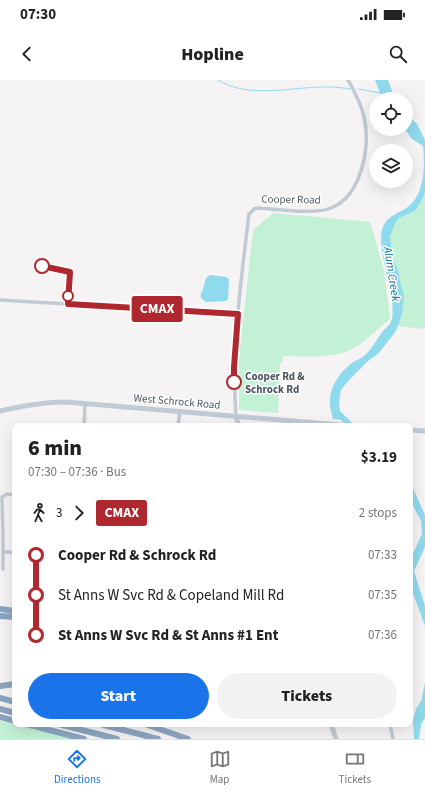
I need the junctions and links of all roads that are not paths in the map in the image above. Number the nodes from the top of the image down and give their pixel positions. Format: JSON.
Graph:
{"nodes":[{"id":1,"x":348,"y":80,"type":"edge"},
{"id":2,"x":0,"y":300,"type":"edge"},
{"id":3,"x":238,"y":314,"type":"junction"},
{"id":4,"x":85,"y":404,"type":"junction"},
{"id":5,"x":0,"y":411,"type":"edge"},
{"id":6,"x":180,"y":411,"type":"junction"},
{"id":7,"x":236,"y":417,"type":"junction"},
{"id":8,"x":84,"y":423,"type":"edge"},
{"id":9,"x":178,"y":423,"type":"edge"},
{"id":10,"x":238,"y":423,"type":"edge"},
{"id":11,"x":318,"y":423,"type":"edge"},
{"id":12,"x":413,"y":430,"type":"edge"},
{"id":13,"x":425,"y":431,"type":"edge"},
{"id":14,"x":12,"y":495,"type":"edge"},
{"id":15,"x":4,"y":552,"type":"junction"},
{"id":16,"x":12,"y":553,"type":"edge"},
{"id":17,"x":3,"y":569,"type":"dead end"},
{"id":18,"x":0,"y":609,"type":"edge"},
{"id":19,"x":12,"y":611,"type":"edge"},
{"id":20,"x":0,"y":616,"type":"edge"},
{"id":21,"x":12,"y":617,"type":"edge"},
{"id":22,"x":12,"y":684,"type":"edge"},
{"id":23,"x":0,"y":686,"type":"edge"},
{"id":24,"x":0,"y":698,"type":"edge"},
{"id":25,"x":12,"y":701,"type":"edge"},
{"id":26,"x":0,"y":709,"type":"edge"},
{"id":27,"x":12,"y":712,"type":"edge"},
{"id":28,"x":0,"y":717,"type":"edge"},
{"id":29,"x":12,"y":720,"type":"edge"},
{"id":30,"x":38,"y":727,"type":"edge"},
{"id":31,"x":70,"y":727,"type":"edge"},
{"id":32,"x":112,"y":727,"type":"edge"},
{"id":33,"x":154,"y":727,"type":"edge"},
{"id":34,"x":332,"y":727,"type":"edge"},
{"id":35,"x":391,"y":727,"type":"edge"},
{"id":36,"x":84,"y":739,"type":"edge"},
{"id":37,"x":117,"y":739,"type":"edge"},
{"id":38,"x":158,"y":739,"type":"edge"},
{"id":39,"x":188,"y":739,"type":"edge"},
{"id":40,"x":336,"y":739,"type":"edge"},
{"id":41,"x":393,"y":739,"type":"edge"}],
"edges":[{"from":1,"to":3,"type":"street","name":"Cooper Road"},
{"from":2,"to":3,"type":"street"},
{"from":3,"to":7,"type":"street","name":"Cooper Road"},
{"from":4,"to":5,"type":"main road","name":"West Schrock Road"},
{"from":4,"to":6,"type":"main road","name":"West Schrock Road"},
{"from":4,"to":8,"type":"street"},
{"from":6,"to":7,"type":"main road","name":"West Schrock Road"},
{"from":6,"to":9,"type":"street"},
{"from":7,"to":10,"type":"main road","name":"Cooper Road"},
{"from":7,"to":11,"type":"main road","name":"West Schrock Road"},
{"from":12,"to":13,"type":"main road"},
{"from":14,"to":15,"type":"street"},
{"from":15,"to":16,"type":"street"},
{"from":15,"to":17,"type":"street"},
{"from":18,"to":19,"type":"highway"},
{"from":20,"to":21,"type":"highway"},
{"from":22,"to":23,"type":"highway"},
{"from":24,"to":25,"type":"highway"},
{"from":26,"to":27,"type":"highway"},
{"from":28,"to":29,"type":"highway"},
{"from":30,"to":36,"type":"highway"},
{"from":31,"to":37,"type":"highway"},
{"from":32,"to":38,"type":"highway"},
{"from":33,"to":39,"type":"highway"},
{"from":34,"to":40,"type":"main road"},
{"from":35,"to":41,"type":"street"}]}
